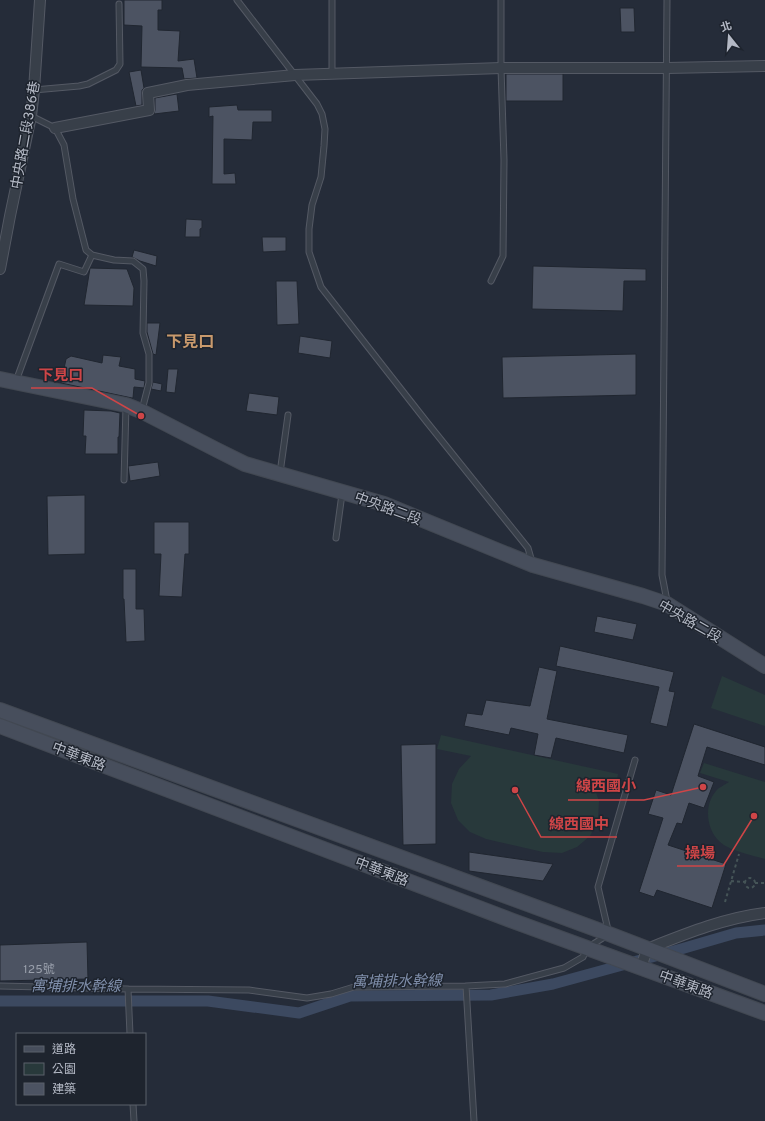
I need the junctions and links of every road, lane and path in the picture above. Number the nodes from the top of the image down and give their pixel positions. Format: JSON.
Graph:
{"nodes":[{"id":1,"x":40,"y":0,"type":"edge"},
{"id":2,"x":238,"y":0,"type":"edge"},
{"id":3,"x":332,"y":0,"type":"edge"},
{"id":4,"x":501,"y":0,"type":"edge"},
{"id":5,"x":667,"y":0,"type":"edge"},
{"id":6,"x":119,"y":4,"type":"dead end"},
{"id":7,"x":765,"y":66,"type":"edge"},
{"id":8,"x":501,"y":68,"type":"junction"},
{"id":9,"x":667,"y":68,"type":"junction"},
{"id":10,"x":332,"y":74,"type":"junction"},
{"id":11,"x":295,"y":75,"type":"junction"},
{"id":12,"x":34,"y":90,"type":"junction"},
{"id":13,"x":31,"y":116,"type":"junction"},
{"id":14,"x":55,"y":128,"type":"junction"},
{"id":15,"x":92,"y":255,"type":"junction"},
{"id":16,"x":0,"y":268,"type":"edge"},
{"id":17,"x":491,"y":281,"type":"dead end"},
{"id":18,"x":0,"y":379,"type":"edge"},
{"id":19,"x":16,"y":383,"type":"junction"},
{"id":20,"x":126,"y":405,"type":"junction"},
{"id":21,"x":141,"y":411,"type":"junction"},
{"id":22,"x":288,"y":415,"type":"dead end"},
{"id":23,"x":280,"y":473,"type":"junction"},
{"id":24,"x":124,"y":480,"type":"dead end"},
{"id":25,"x":342,"y":492,"type":"junction"},
{"id":26,"x":336,"y":538,"type":"dead end"},
{"id":27,"x":533,"y":565,"type":"junction"},
{"id":28,"x":667,"y":604,"type":"junction"},
{"id":29,"x":765,"y":666,"type":"edge"},
{"id":30,"x":0,"y":710,"type":"edge"},
{"id":31,"x":0,"y":726,"type":"edge"},
{"id":32,"x":635,"y":760,"type":"dead end"},
{"id":33,"x":739,"y":854,"type":"dead end"},
{"id":34,"x":731,"y":881,"type":"junction"},
{"id":35,"x":745,"y":882,"type":"junction"},
{"id":36,"x":755,"y":883,"type":"junction"},
{"id":37,"x":765,"y":883,"type":"edge"},
{"id":38,"x":725,"y":902,"type":"dead end"},
{"id":39,"x":765,"y":913,"type":"edge"},
{"id":40,"x":609,"y":934,"type":"junction"},
{"id":41,"x":586,"y":948,"type":"junction"},
{"id":42,"x":647,"y":949,"type":"junction"},
{"id":43,"x":641,"y":968,"type":"junction"},
{"id":44,"x":0,"y":986,"type":"edge"},
{"id":45,"x":466,"y":986,"type":"junction"},
{"id":46,"x":128,"y":988,"type":"junction"},
{"id":47,"x":765,"y":994,"type":"edge"},
{"id":48,"x":765,"y":1013,"type":"edge"},
{"id":49,"x":130,"y":1033,"type":"edge"},
{"id":50,"x":133,"y":1105,"type":"edge"},
{"id":51,"x":134,"y":1121,"type":"edge"},
{"id":52,"x":474,"y":1121,"type":"edge"}],
"edges":[{"from":1,"to":12,"type":"street","name":"中央路二段386巷"},
{"from":2,"to":11,"type":"lane"},
{"from":3,"to":10,"type":"lane"},
{"from":4,"to":8,"type":"lane"},
{"from":5,"to":9,"type":"lane"},
{"from":6,"to":12,"type":"lane"},
{"from":7,"to":9,"type":"street"},
{"from":8,"to":9,"type":"street"},
{"from":8,"to":10,"type":"street"},
{"from":8,"to":17,"type":"lane"},
{"from":9,"to":28,"type":"lane"},
{"from":10,"to":11,"type":"street"},
{"from":11,"to":14,"type":"street"},
{"from":11,"to":27,"type":"lane"},
{"from":12,"to":13,"type":"street","name":"中央路二段386巷"},
{"from":13,"to":14,"type":"lane"},
{"from":13,"to":16,"type":"street","name":"中央路二段386巷"},
{"from":14,"to":15,"type":"lane"},
{"from":15,"to":19,"type":"lane"},
{"from":15,"to":21,"type":"lane"},
{"from":18,"to":19,"type":"main road","name":"中央路二段"},
{"from":19,"to":20,"type":"main road","name":"中央路二段"},
{"from":20,"to":21,"type":"main road","name":"中央路二段"},
{"from":20,"to":24,"type":"lane"},
{"from":21,"to":23,"type":"main road","name":"中央路二段"},
{"from":22,"to":23,"type":"lane"},
{"from":23,"to":25,"type":"main road","name":"中央路二段"},
{"from":25,"to":26,"type":"lane"},
{"from":25,"to":27,"type":"main road","name":"中央路二段"},
{"from":27,"to":28,"type":"main road","name":"中央路二段"},
{"from":28,"to":29,"type":"main road","name":"中央路二段"},
{"from":30,"to":40,"type":"main road","name":"中華東路"},
{"from":31,"to":41,"type":"main road","name":"中華東路"},
{"from":32,"to":40,"type":"lane"},
{"from":33,"to":34,"type":"path"},
{"from":34,"to":35,"type":"path"},
{"from":34,"to":38,"type":"path"},
{"from":35,"to":36,"type":"path"},
{"from":35,"to":36,"type":"path"},
{"from":36,"to":37,"type":"path"},
{"from":39,"to":42,"type":"street"},
{"from":40,"to":41,"type":"lane"},
{"from":40,"to":42,"type":"main road","name":"中華東路"},
{"from":41,"to":43,"type":"main road","name":"中華東路"},
{"from":41,"to":45,"type":"lane"},
{"from":42,"to":43,"type":"street"},
{"from":42,"to":47,"type":"main road","name":"中華東路"},
{"from":43,"to":48,"type":"main road","name":"中華東路"},
{"from":44,"to":46,"type":"lane"},
{"from":45,"to":46,"type":"lane"},
{"from":45,"to":52,"type":"lane"},
{"from":46,"to":49,"type":"lane"},
{"from":50,"to":51,"type":"lane"}]}
